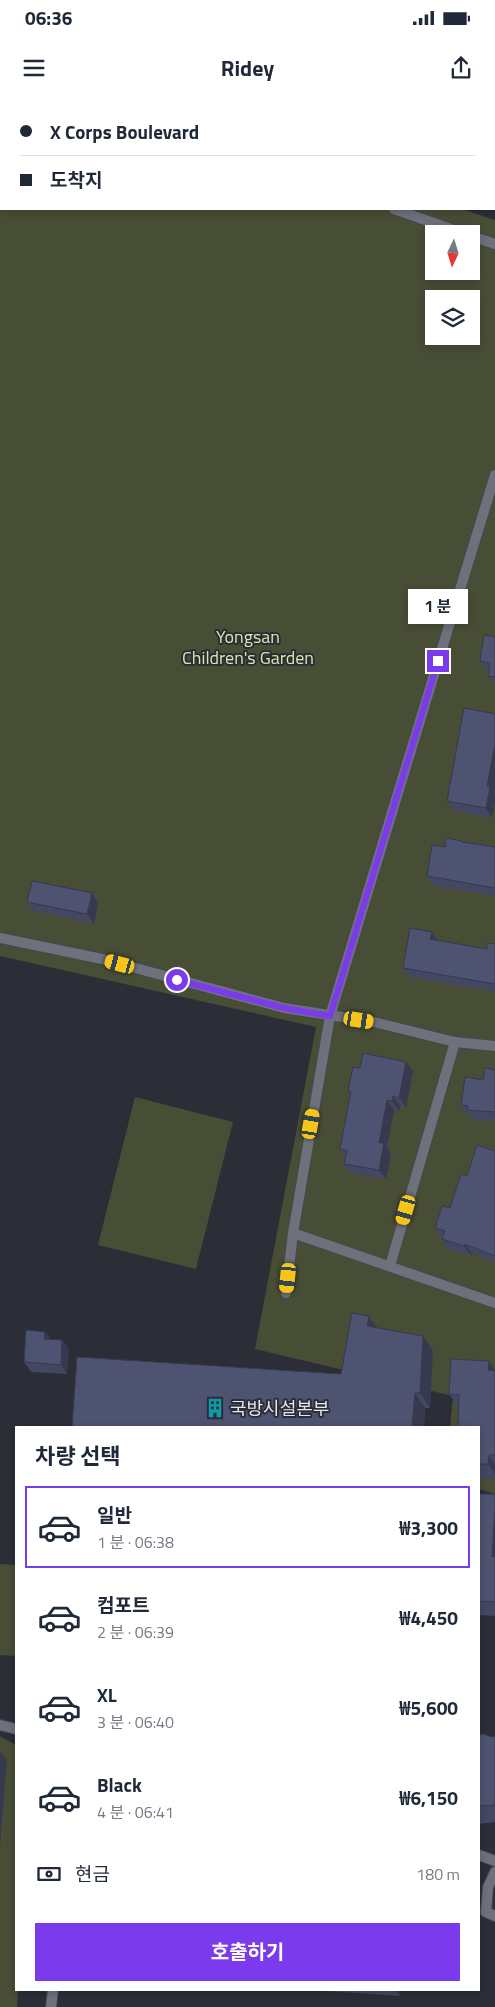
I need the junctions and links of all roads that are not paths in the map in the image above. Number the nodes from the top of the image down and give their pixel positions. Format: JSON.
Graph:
{"nodes":[{"id":1,"x":397,"y":210,"type":"edge"},
{"id":2,"x":439,"y":225,"type":"edge"},
{"id":3,"x":480,"y":239,"type":"edge"},
{"id":4,"x":495,"y":244,"type":"edge"},
{"id":5,"x":495,"y":475,"type":"edge"},
{"id":6,"x":0,"y":938,"type":"edge"},
{"id":7,"x":330,"y":1016,"type":"junction"},
{"id":8,"x":455,"y":1042,"type":"junction"},
{"id":9,"x":495,"y":1046,"type":"edge"},
{"id":10,"x":293,"y":1233,"type":"junction"},
{"id":11,"x":390,"y":1266,"type":"junction"},
{"id":12,"x":286,"y":1293,"type":"dead end"},
{"id":13,"x":495,"y":1303,"type":"edge"},
{"id":14,"x":0,"y":1725,"type":"edge"},
{"id":15,"x":15,"y":1729,"type":"edge"},
{"id":16,"x":480,"y":1855,"type":"edge"},
{"id":17,"x":495,"y":1861,"type":"edge"},
{"id":18,"x":495,"y":1872,"type":"edge"},
{"id":19,"x":495,"y":1916,"type":"edge"},
{"id":20,"x":53,"y":1991,"type":"edge"},
{"id":21,"x":51,"y":2007,"type":"edge"}],
"edges":[{"from":1,"to":2,"type":"lane"},
{"from":3,"to":4,"type":"lane"},
{"from":5,"to":7,"type":"lane"},
{"from":6,"to":7,"type":"lane"},
{"from":7,"to":8,"type":"lane"},
{"from":7,"to":10,"type":"lane"},
{"from":8,"to":9,"type":"lane"},
{"from":8,"to":11,"type":"lane"},
{"from":10,"to":11,"type":"lane"},
{"from":10,"to":12,"type":"lane"},
{"from":11,"to":13,"type":"lane"},
{"from":14,"to":15,"type":"lane"},
{"from":16,"to":17,"type":"lane"},
{"from":18,"to":19,"type":"lane"},
{"from":20,"to":21,"type":"lane"}]}
